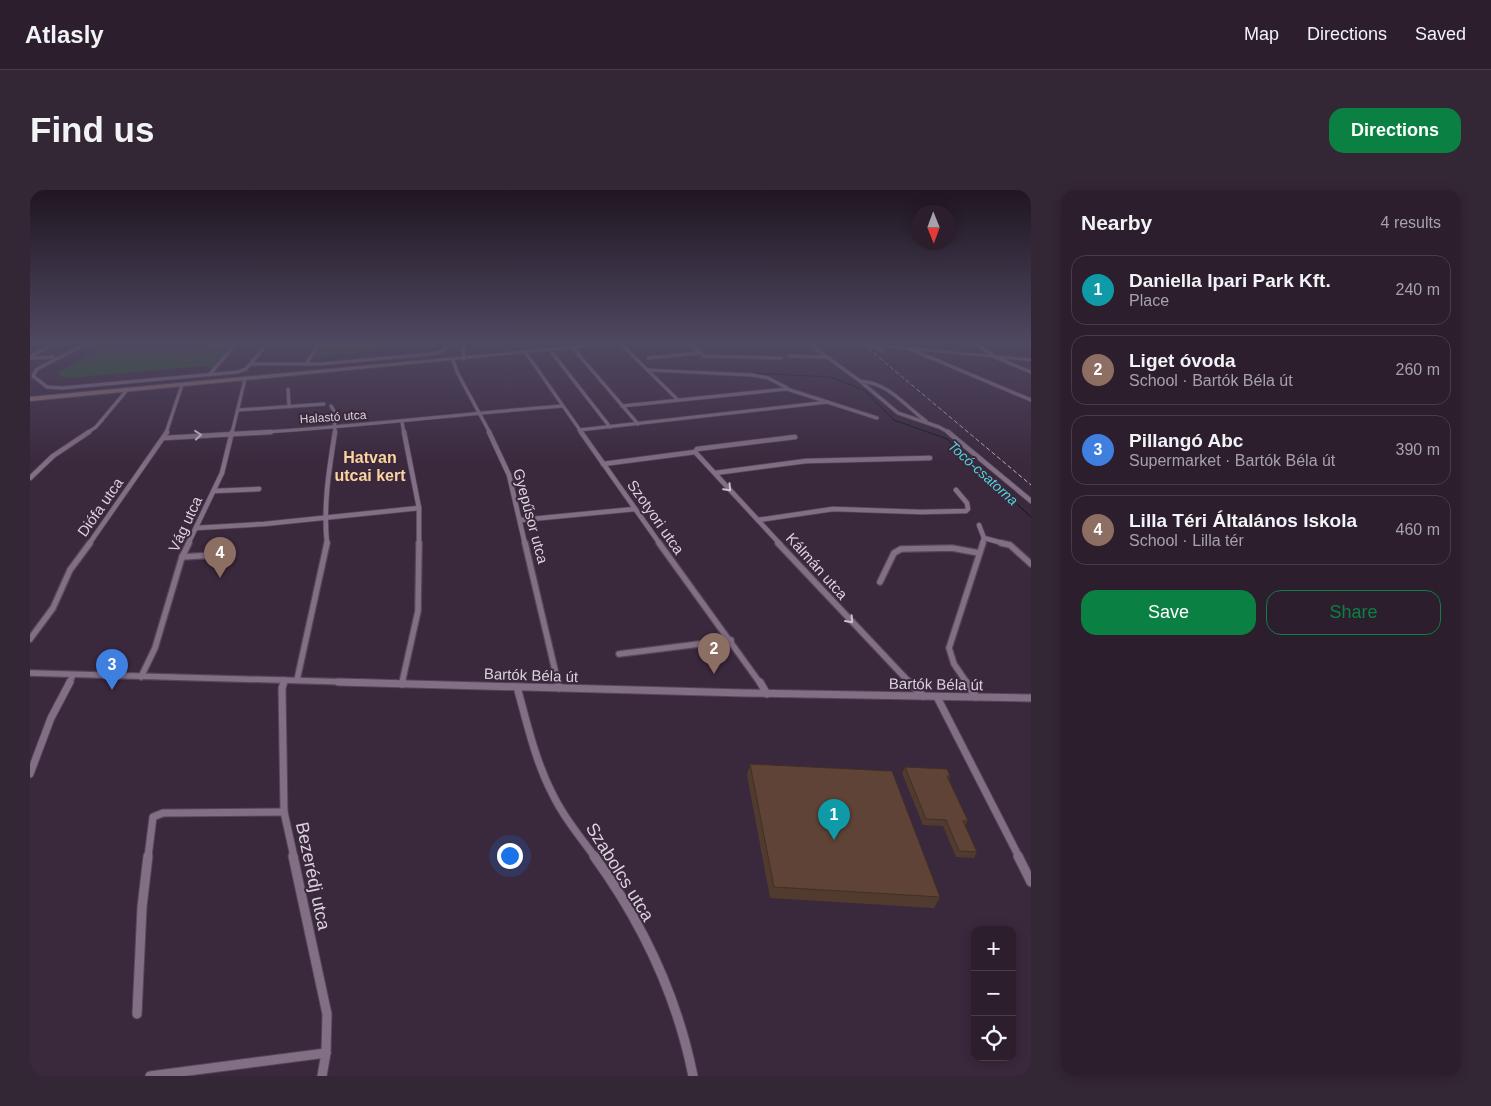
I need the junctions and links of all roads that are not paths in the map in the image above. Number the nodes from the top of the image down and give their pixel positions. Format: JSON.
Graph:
{"nodes":[{"id":1,"x":43,"y":385,"type":"edge"},
{"id":2,"x":74,"y":385,"type":"edge"},
{"id":3,"x":178,"y":385,"type":"edge"},
{"id":4,"x":182,"y":385,"type":"edge"},
{"id":5,"x":244,"y":385,"type":"edge"},
{"id":6,"x":464,"y":385,"type":"edge"},
{"id":7,"x":548,"y":385,"type":"edge"},
{"id":8,"x":578,"y":385,"type":"edge"},
{"id":9,"x":605,"y":385,"type":"edge"},
{"id":10,"x":663,"y":385,"type":"edge"},
{"id":11,"x":783,"y":385,"type":"edge"},
{"id":12,"x":866,"y":385,"type":"edge"},
{"id":13,"x":880,"y":385,"type":"edge"},
{"id":14,"x":996,"y":385,"type":"edge"},
{"id":15,"x":288,"y":389,"type":"dead end"},
{"id":16,"x":791,"y":389,"type":"junction"},
{"id":17,"x":127,"y":390,"type":"junction"},
{"id":18,"x":30,"y":399,"type":"edge"},
{"id":19,"x":678,"y":400,"type":"junction"},
{"id":20,"x":1031,"y":400,"type":"edge"},
{"id":21,"x":830,"y":402,"type":"junction"},
{"id":22,"x":324,"y":404,"type":"dead end"},
{"id":23,"x":289,"y":406,"type":"junction"},
{"id":24,"x":331,"y":406,"type":"dead end"},
{"id":25,"x":562,"y":406,"type":"junction"},
{"id":26,"x":622,"y":406,"type":"junction"},
{"id":27,"x":892,"y":408,"type":"junction"},
{"id":28,"x":909,"y":408,"type":"junction"},
{"id":29,"x":238,"y":410,"type":"junction"},
{"id":30,"x":477,"y":412,"type":"junction"},
{"id":31,"x":877,"y":418,"type":"dead end"},
{"id":32,"x":402,"y":422,"type":"junction"},
{"id":33,"x":638,"y":424,"type":"junction"},
{"id":34,"x":933,"y":425,"type":"junction"},
{"id":35,"x":610,"y":427,"type":"junction"},
{"id":36,"x":336,"y":428,"type":"junction"},
{"id":37,"x":579,"y":430,"type":"junction"},
{"id":38,"x":233,"y":432,"type":"junction"},
{"id":39,"x":795,"y":437,"type":"dead end"},
{"id":40,"x":164,"y":438,"type":"junction"},
{"id":41,"x":696,"y":452,"type":"junction"},
{"id":42,"x":930,"y":458,"type":"dead end"},
{"id":43,"x":603,"y":464,"type":"junction"},
{"id":44,"x":715,"y":473,"type":"junction"},
{"id":45,"x":30,"y":478,"type":"edge"},
{"id":46,"x":259,"y":489,"type":"dead end"},
{"id":47,"x":956,"y":490,"type":"dead end"},
{"id":48,"x":214,"y":491,"type":"junction"},
{"id":49,"x":1031,"y":501,"type":"edge"},
{"id":50,"x":419,"y":508,"type":"junction"},
{"id":51,"x":635,"y":509,"type":"junction"},
{"id":52,"x":324,"y":518,"type":"junction"},
{"id":53,"x":521,"y":520,"type":"junction"},
{"id":54,"x":758,"y":520,"type":"junction"},
{"id":55,"x":980,"y":525,"type":"dead end"},
{"id":56,"x":196,"y":528,"type":"junction"},
{"id":57,"x":984,"y":538,"type":"junction"},
{"id":58,"x":979,"y":553,"type":"junction"},
{"id":59,"x":231,"y":554,"type":"dead end"},
{"id":60,"x":182,"y":557,"type":"junction"},
{"id":61,"x":1031,"y":564,"type":"edge"},
{"id":62,"x":880,"y":582,"type":"dead end"},
{"id":63,"x":30,"y":639,"type":"edge"},
{"id":64,"x":731,"y":640,"type":"junction"},
{"id":65,"x":619,"y":654,"type":"dead end"},
{"id":66,"x":30,"y":673,"type":"edge"},
{"id":67,"x":73,"y":675,"type":"junction"},
{"id":68,"x":141,"y":677,"type":"junction"},
{"id":69,"x":284,"y":680,"type":"junction"},
{"id":70,"x":297,"y":680,"type":"junction"},
{"id":71,"x":402,"y":684,"type":"junction"},
{"id":72,"x":517,"y":687,"type":"junction"},
{"id":73,"x":559,"y":688,"type":"junction"},
{"id":74,"x":766,"y":694,"type":"junction"},
{"id":75,"x":923,"y":696,"type":"junction"},
{"id":76,"x":937,"y":697,"type":"junction"},
{"id":77,"x":976,"y":697,"type":"junction"},
{"id":78,"x":1031,"y":698,"type":"edge"},
{"id":79,"x":30,"y":774,"type":"edge"},
{"id":80,"x":284,"y":812,"type":"junction"},
{"id":81,"x":1031,"y":882,"type":"edge"},
{"id":82,"x":137,"y":1014,"type":"dead end"},
{"id":83,"x":326,"y":1053,"type":"junction"},
{"id":84,"x":150,"y":1076,"type":"edge"},
{"id":85,"x":322,"y":1076,"type":"edge"},
{"id":86,"x":693,"y":1076,"type":"edge"}],
"edges":[{"from":1,"to":2,"type":"street"},
{"from":3,"to":17,"type":"street"},
{"from":4,"to":40,"type":"street","name":"Diófa utca"},
{"from":5,"to":29,"type":"street","name":"Vág utca"},
{"from":6,"to":30,"type":"street","name":"Gyepűsor utca"},
{"from":7,"to":25,"type":"street","name":"Szotyori utca"},
{"from":8,"to":35,"type":"street"},
{"from":9,"to":26,"type":"street"},
{"from":10,"to":19,"type":"street"},
{"from":11,"to":16,"type":"street"},
{"from":12,"to":27,"type":"street"},
{"from":13,"to":28,"type":"street"},
{"from":14,"to":20,"type":"street"},
{"from":15,"to":23,"type":"street"},
{"from":16,"to":19,"type":"street"},
{"from":16,"to":21,"type":"street"},
{"from":17,"to":18,"type":"street"},
{"from":17,"to":45,"type":"street"},
{"from":19,"to":26,"type":"street"},
{"from":21,"to":31,"type":"street"},
{"from":21,"to":33,"type":"street"},
{"from":22,"to":23,"type":"street"},
{"from":23,"to":29,"type":"street"},
{"from":24,"to":36,"type":"street"},
{"from":25,"to":30,"type":"street","name":"Halastó utca"},
{"from":25,"to":37,"type":"street","name":"Szotyori utca"},
{"from":26,"to":33,"type":"street"},
{"from":27,"to":28,"type":"street"},
{"from":27,"to":34,"type":"street"},
{"from":28,"to":34,"type":"street"},
{"from":29,"to":38,"type":"street","name":"Vág utca"},
{"from":30,"to":32,"type":"street","name":"Halastó utca"},
{"from":30,"to":53,"type":"street","name":"Gyepűsor utca"},
{"from":32,"to":36,"type":"street","name":"Halastó utca"},
{"from":32,"to":50,"type":"street"},
{"from":33,"to":35,"type":"street"},
{"from":34,"to":49,"type":"street"},
{"from":35,"to":37,"type":"street"},
{"from":36,"to":38,"type":"street","name":"Halastó utca"},
{"from":36,"to":52,"type":"street"},
{"from":37,"to":43,"type":"street","name":"Szotyori utca"},
{"from":40,"to":38,"type":"street","name":"Halastó utca","one_way":true},
{"from":38,"to":48,"type":"street","name":"Vág utca"},
{"from":39,"to":41,"type":"street"},
{"from":40,"to":63,"type":"street","name":"Diófa utca"},
{"from":41,"to":43,"type":"street"},
{"from":41,"to":44,"type":"street","name":"Kálmán utca"},
{"from":42,"to":44,"type":"street"},
{"from":43,"to":51,"type":"street","name":"Szotyori utca"},
{"from":44,"to":54,"type":"street","name":"Kálmán utca","one_way":true},
{"from":46,"to":48,"type":"street"},
{"from":47,"to":54,"type":"street"},
{"from":48,"to":56,"type":"street","name":"Vág utca"},
{"from":50,"to":52,"type":"street"},
{"from":50,"to":71,"type":"street"},
{"from":51,"to":53,"type":"street"},
{"from":51,"to":64,"type":"street","name":"Szotyori utca"},
{"from":52,"to":56,"type":"street"},
{"from":52,"to":70,"type":"street"},
{"from":53,"to":73,"type":"street","name":"Gyepűsor utca"},
{"from":54,"to":75,"type":"street","name":"Kálmán utca","one_way":true},
{"from":55,"to":57,"type":"street"},
{"from":56,"to":60,"type":"street","name":"Vág utca"},
{"from":57,"to":58,"type":"street"},
{"from":57,"to":61,"type":"street"},
{"from":58,"to":62,"type":"street"},
{"from":58,"to":77,"type":"street"},
{"from":59,"to":60,"type":"street"},
{"from":60,"to":68,"type":"street","name":"Vág utca"},
{"from":64,"to":65,"type":"street"},
{"from":64,"to":74,"type":"street","name":"Szotyori utca"},
{"from":66,"to":67,"type":"street","name":"Bartók Béla út"},
{"from":67,"to":68,"type":"street","name":"Bartók Béla út"},
{"from":67,"to":79,"type":"street"},
{"from":68,"to":69,"type":"street","name":"Bartók Béla út"},
{"from":69,"to":70,"type":"street","name":"Bartók Béla út"},
{"from":69,"to":80,"type":"street","name":"Bezerédj utca"},
{"from":70,"to":71,"type":"street","name":"Bartók Béla út"},
{"from":71,"to":72,"type":"street","name":"Bartók Béla út"},
{"from":72,"to":73,"type":"street","name":"Bartók Béla út"},
{"from":72,"to":86,"type":"street","name":"Szabolcs utca"},
{"from":73,"to":74,"type":"street","name":"Bartók Béla út"},
{"from":74,"to":75,"type":"street","name":"Bartók Béla út"},
{"from":75,"to":76,"type":"street","name":"Bartók Béla út"},
{"from":76,"to":77,"type":"street","name":"Bartók Béla út"},
{"from":76,"to":81,"type":"street"},
{"from":77,"to":78,"type":"street","name":"Bartók Béla út"},
{"from":80,"to":82,"type":"street"},
{"from":80,"to":83,"type":"street","name":"Bezerédj utca"},
{"from":83,"to":84,"type":"street"},
{"from":83,"to":85,"type":"street","name":"Bezerédj utca"}]}
